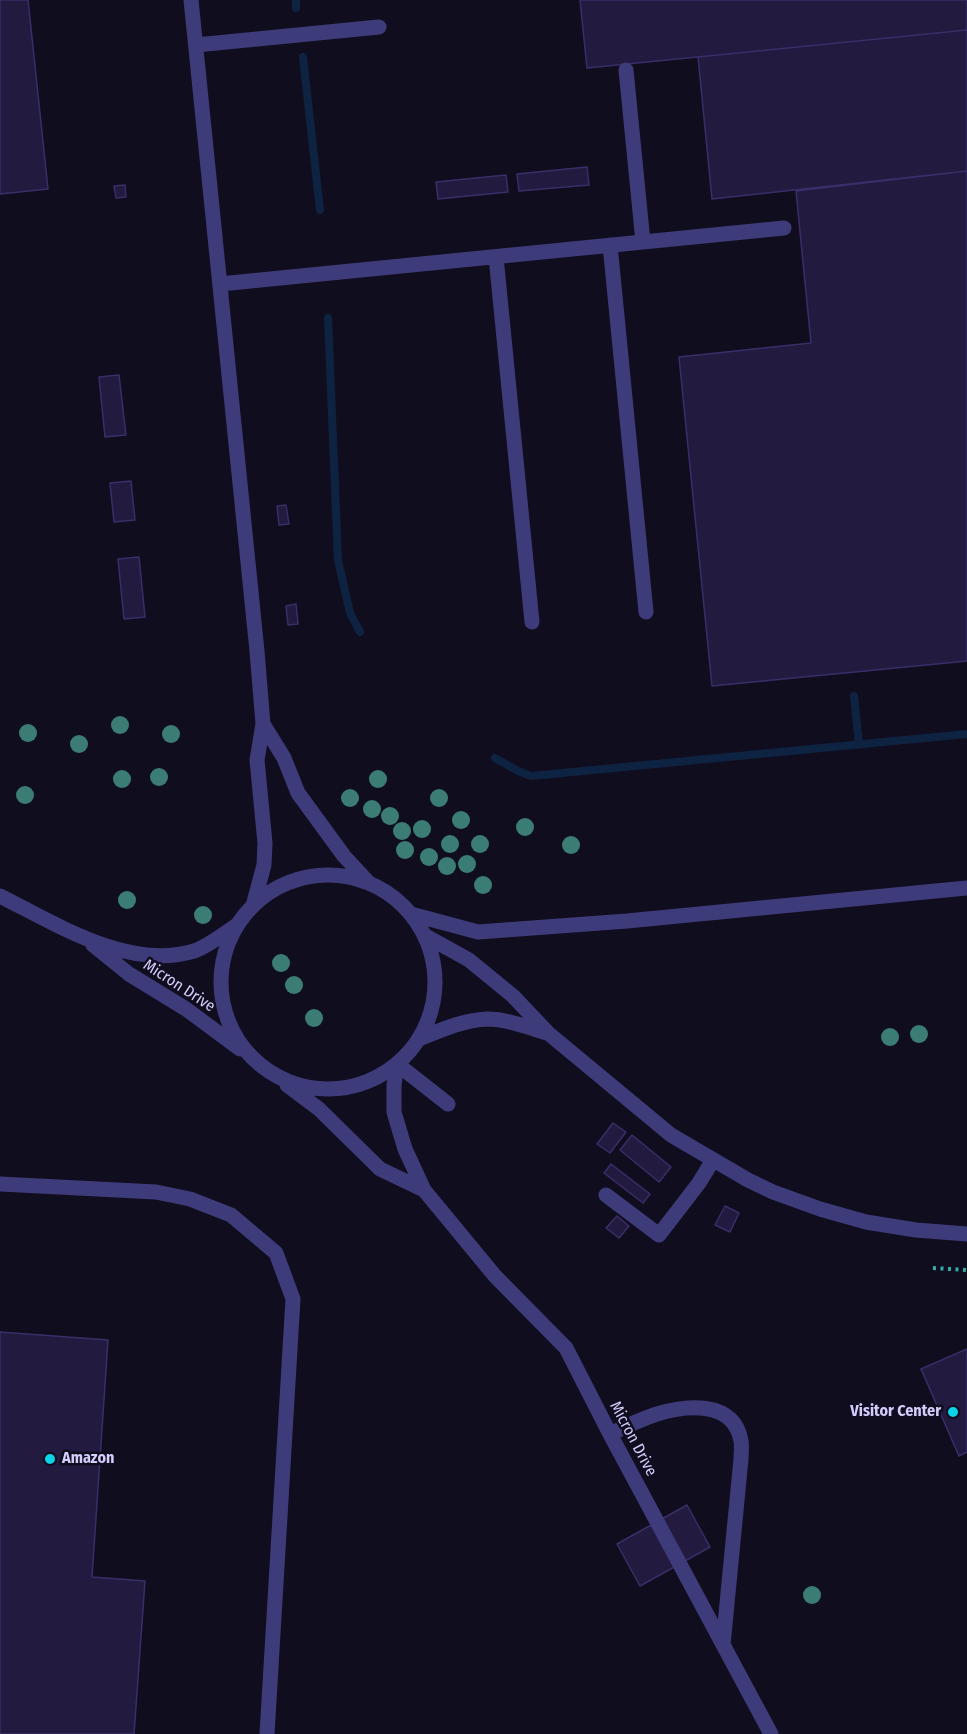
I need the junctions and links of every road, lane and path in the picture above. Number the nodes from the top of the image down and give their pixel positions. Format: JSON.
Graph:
{"nodes":[{"id":1,"x":191,"y":0,"type":"edge"},
{"id":2,"x":379,"y":27,"type":"dead end"},
{"id":3,"x":196,"y":45,"type":"junction"},
{"id":4,"x":626,"y":70,"type":"dead end"},
{"id":5,"x":784,"y":228,"type":"dead end"},
{"id":6,"x":643,"y":242,"type":"junction"},
{"id":7,"x":609,"y":245,"type":"junction"},
{"id":8,"x":496,"y":257,"type":"junction"},
{"id":9,"x":220,"y":284,"type":"junction"},
{"id":10,"x":646,"y":612,"type":"dead end"},
{"id":11,"x":532,"y":622,"type":"dead end"},
{"id":12,"x":263,"y":724,"type":"junction"},
{"id":13,"x":371,"y":884,"type":"junction"},
{"id":14,"x":967,"y":888,"type":"edge"},
{"id":15,"x":0,"y":896,"type":"edge"},
{"id":16,"x":253,"y":906,"type":"junction"},
{"id":17,"x":411,"y":914,"type":"junction"},
{"id":18,"x":237,"y":925,"type":"junction"},
{"id":19,"x":424,"y":935,"type":"junction"},
{"id":20,"x":89,"y":941,"type":"junction"},
{"id":21,"x":548,"y":1033,"type":"junction"},
{"id":22,"x":419,"y":1039,"type":"junction"},
{"id":23,"x":252,"y":1058,"type":"junction"},
{"id":24,"x":397,"y":1064,"type":"junction"},
{"id":25,"x":273,"y":1075,"type":"junction"},
{"id":26,"x":448,"y":1104,"type":"dead end"},
{"id":27,"x":714,"y":1160,"type":"junction"},
{"id":28,"x":0,"y":1184,"type":"edge"},
{"id":29,"x":424,"y":1190,"type":"junction"},
{"id":30,"x":606,"y":1195,"type":"dead end"},
{"id":31,"x":967,"y":1234,"type":"edge"},
{"id":32,"x":933,"y":1268,"type":"dead end"},
{"id":33,"x":967,"y":1270,"type":"edge"},
{"id":34,"x":609,"y":1434,"type":"junction"},
{"id":35,"x":723,"y":1646,"type":"junction"},
{"id":36,"x":267,"y":1734,"type":"edge"},
{"id":37,"x":771,"y":1734,"type":"edge"}],
"edges":[{"from":1,"to":3,"type":"lane"},
{"from":2,"to":3,"type":"lane"},
{"from":3,"to":9,"type":"lane"},
{"from":4,"to":6,"type":"lane"},
{"from":5,"to":6,"type":"lane"},
{"from":6,"to":7,"type":"lane"},
{"from":7,"to":8,"type":"lane"},
{"from":7,"to":10,"type":"lane"},
{"from":8,"to":9,"type":"lane"},
{"from":8,"to":11,"type":"lane"},
{"from":9,"to":12,"type":"lane"},
{"from":12,"to":13,"type":"lane"},
{"from":12,"to":16,"type":"lane"},
{"from":13,"to":16,"type":"lane"},
{"from":13,"to":17,"type":"lane"},
{"from":14,"to":17,"type":"lane"},
{"from":15,"to":20,"type":"lane","name":"Micron Drive"},
{"from":16,"to":18,"type":"lane"},
{"from":17,"to":19,"type":"lane"},
{"from":18,"to":20,"type":"lane","name":"Micron Drive"},
{"from":18,"to":23,"type":"lane"},
{"from":19,"to":21,"type":"lane"},
{"from":19,"to":22,"type":"lane"},
{"from":20,"to":23,"type":"lane","name":"Micron Drive"},
{"from":21,"to":22,"type":"lane"},
{"from":21,"to":27,"type":"lane"},
{"from":22,"to":24,"type":"lane"},
{"from":23,"to":25,"type":"lane"},
{"from":24,"to":25,"type":"lane"},
{"from":24,"to":26,"type":"lane"},
{"from":24,"to":29,"type":"lane","name":"Micron Drive"},
{"from":25,"to":29,"type":"lane","name":"Micron Drive"},
{"from":27,"to":30,"type":"lane"},
{"from":27,"to":31,"type":"lane"},
{"from":28,"to":36,"type":"lane"},
{"from":29,"to":34,"type":"lane","name":"Micron Drive"},
{"from":32,"to":33,"type":"path"},
{"from":34,"to":35,"type":"lane","name":"Micron Drive"},
{"from":34,"to":35,"type":"lane"},
{"from":35,"to":37,"type":"lane","name":"Micron Drive"}]}
